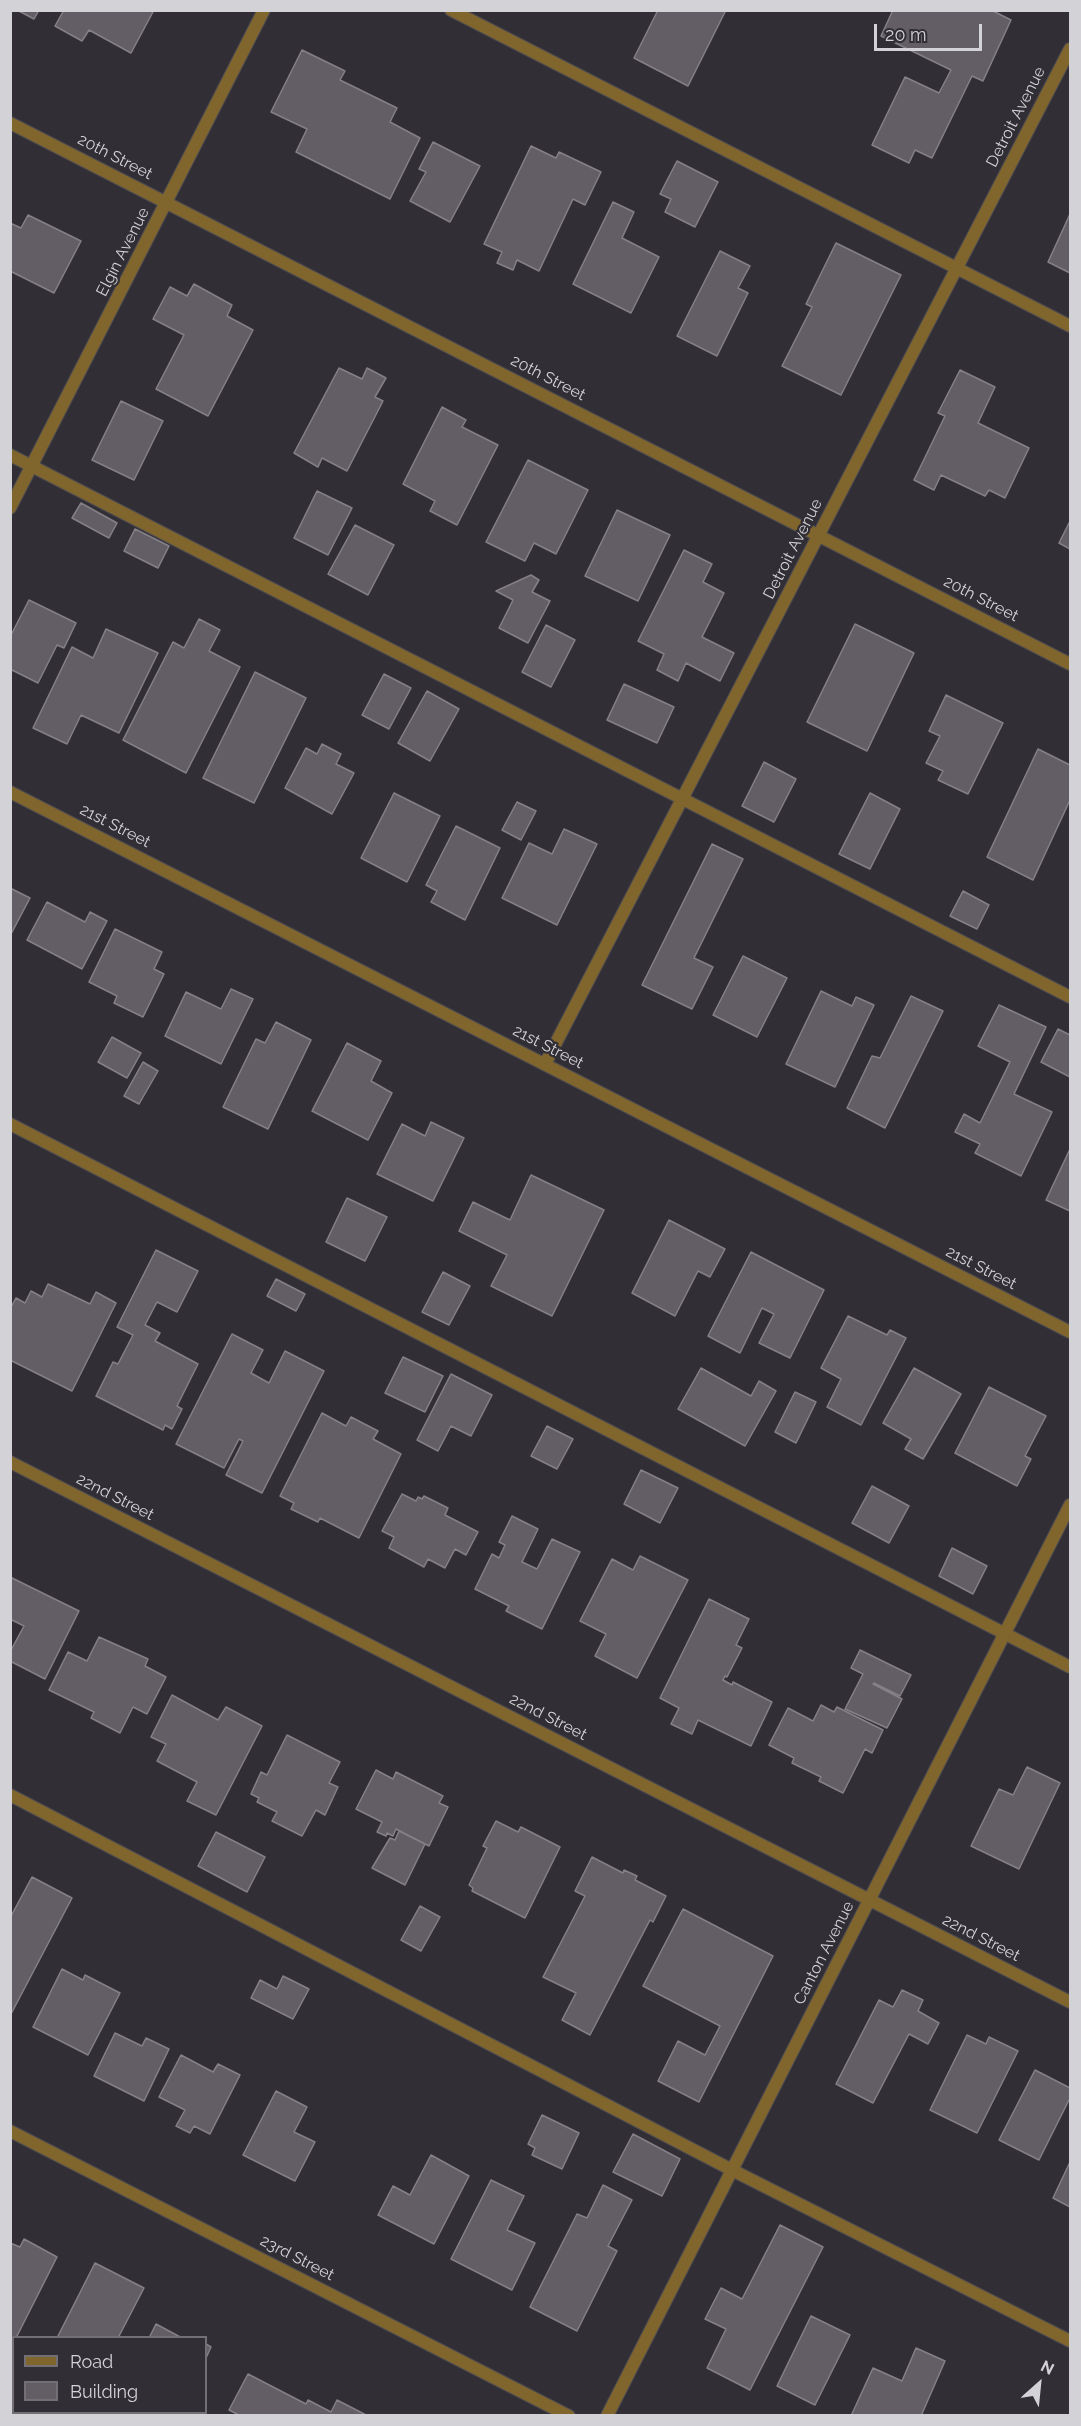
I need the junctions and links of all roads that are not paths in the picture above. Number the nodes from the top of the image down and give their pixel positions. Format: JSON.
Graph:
{"nodes":[{"id":1,"x":264,"y":10,"type":"edge"},
{"id":2,"x":452,"y":10,"type":"edge"},
{"id":3,"x":1071,"y":49,"type":"edge"},
{"id":4,"x":10,"y":123,"type":"edge"},
{"id":5,"x":166,"y":202,"type":"junction"},
{"id":6,"x":957,"y":268,"type":"junction"},
{"id":7,"x":1071,"y":326,"type":"edge"},
{"id":8,"x":10,"y":455,"type":"edge"},
{"id":9,"x":32,"y":466,"type":"junction"},
{"id":10,"x":10,"y":508,"type":"edge"},
{"id":11,"x":818,"y":535,"type":"junction"},
{"id":12,"x":1071,"y":664,"type":"edge"},
{"id":13,"x":10,"y":792,"type":"edge"},
{"id":14,"x":683,"y":797,"type":"junction"},
{"id":15,"x":1071,"y":997,"type":"edge"},
{"id":16,"x":545,"y":1064,"type":"junction"},
{"id":17,"x":10,"y":1125,"type":"edge"},
{"id":18,"x":1071,"y":1332,"type":"edge"},
{"id":19,"x":10,"y":1462,"type":"edge"},
{"id":20,"x":1071,"y":1505,"type":"edge"},
{"id":21,"x":1005,"y":1634,"type":"junction"},
{"id":22,"x":1071,"y":1667,"type":"edge"},
{"id":23,"x":10,"y":1795,"type":"edge"},
{"id":24,"x":870,"y":1900,"type":"junction"},
{"id":25,"x":1071,"y":2002,"type":"edge"},
{"id":26,"x":10,"y":2131,"type":"edge"},
{"id":27,"x":732,"y":2170,"type":"junction"},
{"id":28,"x":1071,"y":2341,"type":"edge"},
{"id":29,"x":569,"y":2415,"type":"edge"},
{"id":30,"x":607,"y":2415,"type":"edge"}],
"edges":[{"from":1,"to":5,"type":"street","name":"Elgin Avenue"},
{"from":2,"to":6,"type":"street"},
{"from":3,"to":6,"type":"street","name":"Detroit Avenue"},
{"from":4,"to":5,"type":"street","name":"20th Street"},
{"from":5,"to":9,"type":"street","name":"Elgin Avenue"},
{"from":5,"to":11,"type":"street","name":"20th Street"},
{"from":6,"to":7,"type":"street"},
{"from":6,"to":11,"type":"street","name":"Detroit Avenue"},
{"from":8,"to":9,"type":"street"},
{"from":9,"to":10,"type":"street","name":"Elgin Avenue"},
{"from":9,"to":14,"type":"street"},
{"from":11,"to":12,"type":"street","name":"20th Street"},
{"from":11,"to":14,"type":"street","name":"Detroit Avenue"},
{"from":13,"to":16,"type":"street","name":"21st Street"},
{"from":14,"to":15,"type":"street"},
{"from":14,"to":16,"type":"street","name":"Detroit Avenue"},
{"from":16,"to":18,"type":"street","name":"21st Street"},
{"from":17,"to":21,"type":"street"},
{"from":19,"to":24,"type":"street","name":"22nd Street"},
{"from":20,"to":21,"type":"street","name":"Canton Avenue"},
{"from":21,"to":22,"type":"street"},
{"from":21,"to":24,"type":"street","name":"Canton Avenue"},
{"from":23,"to":27,"type":"street"},
{"from":24,"to":25,"type":"street","name":"22nd Street"},
{"from":24,"to":27,"type":"street","name":"Canton Avenue"},
{"from":26,"to":29,"type":"street","name":"23rd Street"},
{"from":27,"to":28,"type":"street"},
{"from":27,"to":30,"type":"street","name":"Canton Avenue"}]}
